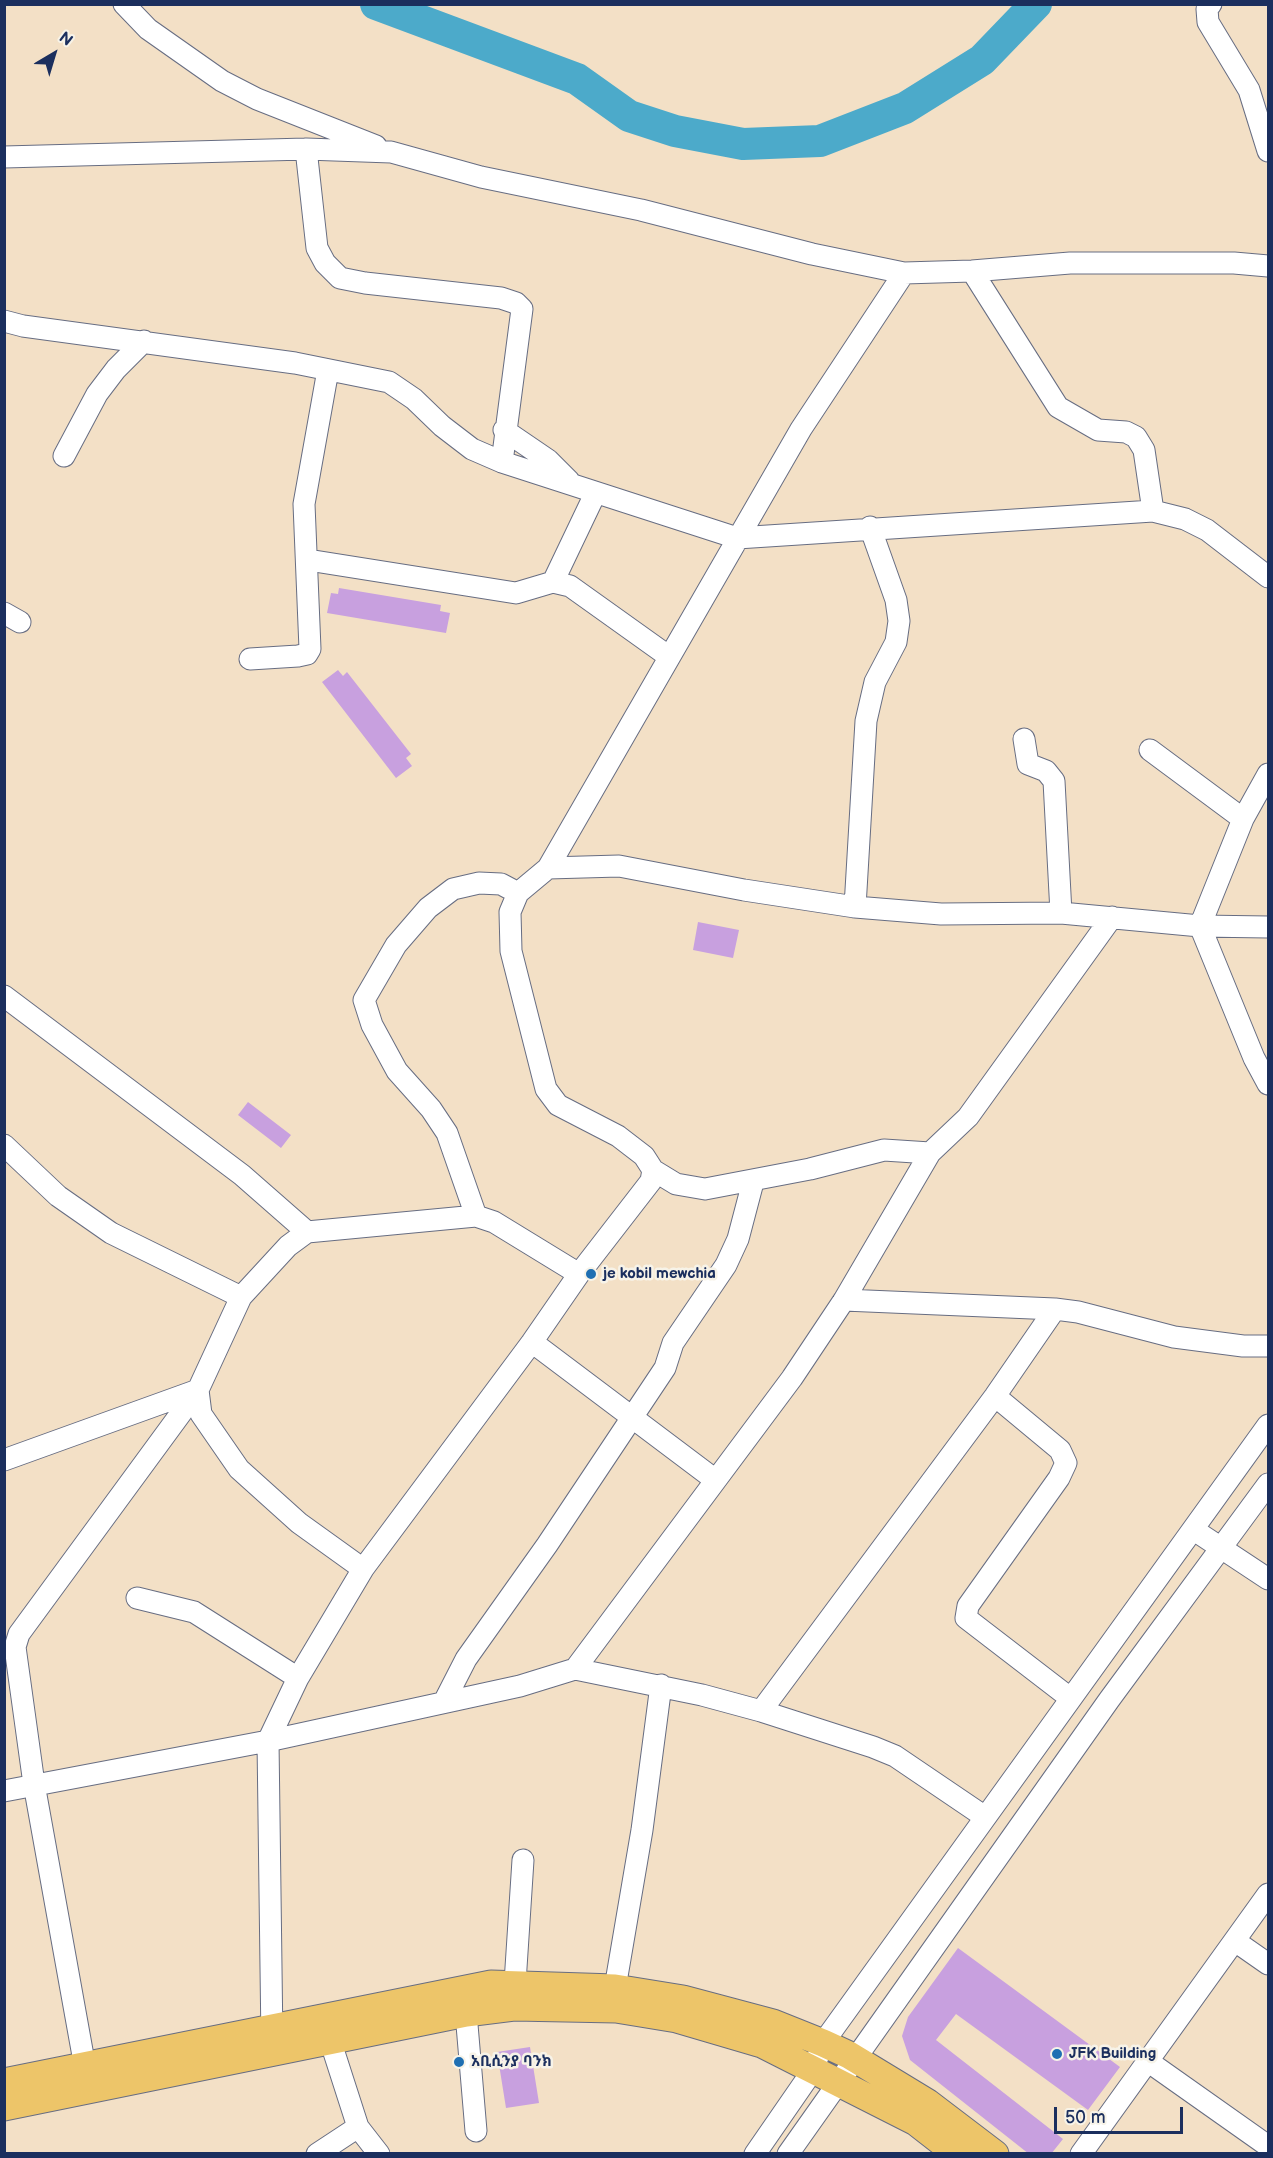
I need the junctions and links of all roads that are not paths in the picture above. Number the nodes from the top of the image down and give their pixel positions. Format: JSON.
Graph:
{"nodes":[{"id":1,"x":124,"y":4,"type":"edge"},
{"id":2,"x":1211,"y":4,"type":"edge"},
{"id":3,"x":1258,"y":89,"type":"edge"},
{"id":4,"x":306,"y":149,"type":"junction"},
{"id":5,"x":1268,"y":150,"type":"edge"},
{"id":6,"x":391,"y":152,"type":"junction"},
{"id":7,"x":4,"y":157,"type":"edge"},
{"id":8,"x":1269,"y":266,"type":"edge"},
{"id":9,"x":972,"y":272,"type":"junction"},
{"id":10,"x":904,"y":273,"type":"junction"},
{"id":11,"x":4,"y":321,"type":"edge"},
{"id":12,"x":144,"y":341,"type":"junction"},
{"id":13,"x":328,"y":370,"type":"junction"},
{"id":14,"x":504,"y":430,"type":"junction"},
{"id":15,"x":64,"y":456,"type":"dead end"},
{"id":16,"x":502,"y":462,"type":"junction"},
{"id":17,"x":572,"y":484,"type":"junction"},
{"id":18,"x":595,"y":494,"type":"junction"},
{"id":19,"x":1153,"y":511,"type":"junction"},
{"id":20,"x":870,"y":527,"type":"junction"},
{"id":21,"x":737,"y":538,"type":"junction"},
{"id":22,"x":308,"y":560,"type":"junction"},
{"id":23,"x":1269,"y":578,"type":"edge"},
{"id":24,"x":553,"y":582,"type":"junction"},
{"id":25,"x":668,"y":656,"type":"junction"},
{"id":26,"x":250,"y":659,"type":"dead end"},
{"id":27,"x":1024,"y":739,"type":"dead end"},
{"id":28,"x":1150,"y":750,"type":"dead end"},
{"id":29,"x":1269,"y":774,"type":"edge"},
{"id":30,"x":1243,"y":819,"type":"junction"},
{"id":31,"x":548,"y":868,"type":"junction"},
{"id":32,"x":518,"y":893,"type":"junction"},
{"id":33,"x":855,"y":907,"type":"junction"},
{"id":34,"x":1061,"y":913,"type":"junction"},
{"id":35,"x":1112,"y":917,"type":"junction"},
{"id":36,"x":1200,"y":926,"type":"junction"},
{"id":37,"x":1269,"y":927,"type":"edge"},
{"id":38,"x":4,"y":996,"type":"edge"},
{"id":39,"x":1269,"y":1084,"type":"edge"},
{"id":40,"x":4,"y":1145,"type":"edge"},
{"id":41,"x":930,"y":1153,"type":"junction"},
{"id":42,"x":653,"y":1170,"type":"junction"},
{"id":43,"x":753,"y":1182,"type":"junction"},
{"id":44,"x":476,"y":1216,"type":"junction"},
{"id":45,"x":307,"y":1232,"type":"junction"},
{"id":46,"x":579,"y":1274,"type":"junction"},
{"id":47,"x":241,"y":1298,"type":"junction"},
{"id":48,"x":844,"y":1300,"type":"junction"},
{"id":49,"x":1055,"y":1309,"type":"junction"},
{"id":50,"x":532,"y":1342,"type":"junction"},
{"id":51,"x":1269,"y":1346,"type":"edge"},
{"id":52,"x":198,"y":1390,"type":"junction"},
{"id":53,"x":995,"y":1396,"type":"junction"},
{"id":54,"x":631,"y":1418,"type":"junction"},
{"id":55,"x":1269,"y":1425,"type":"edge"},
{"id":56,"x":4,"y":1460,"type":"edge"},
{"id":57,"x":714,"y":1479,"type":"junction"},
{"id":58,"x":1269,"y":1484,"type":"edge"},
{"id":59,"x":1194,"y":1530,"type":"junction"},
{"id":60,"x":1220,"y":1547,"type":"junction"},
{"id":61,"x":363,"y":1569,"type":"junction"},
{"id":62,"x":1269,"y":1579,"type":"edge"},
{"id":63,"x":137,"y":1598,"type":"dead end"},
{"id":64,"x":575,"y":1669,"type":"junction"},
{"id":65,"x":298,"y":1678,"type":"junction"},
{"id":66,"x":661,"y":1685,"type":"junction"},
{"id":67,"x":1070,"y":1698,"type":"junction"},
{"id":68,"x":445,"y":1700,"type":"junction"},
{"id":69,"x":761,"y":1711,"type":"junction"},
{"id":70,"x":268,"y":1741,"type":"junction"},
{"id":71,"x":33,"y":1784,"type":"junction"},
{"id":72,"x":4,"y":1791,"type":"edge"},
{"id":73,"x":985,"y":1817,"type":"junction"},
{"id":74,"x":523,"y":1860,"type":"dead end"},
{"id":75,"x":1269,"y":1893,"type":"edge"},
{"id":76,"x":1235,"y":1941,"type":"junction"},
{"id":77,"x":1269,"y":1964,"type":"edge"},
{"id":78,"x":515,"y":1983,"type":"junction"},
{"id":79,"x":615,"y":1988,"type":"junction"},
{"id":80,"x":466,"y":2013,"type":"junction"},
{"id":81,"x":272,"y":2040,"type":"junction"},
{"id":82,"x":330,"y":2040,"type":"junction"},
{"id":83,"x":823,"y":2043,"type":"junction"},
{"id":84,"x":855,"y":2058,"type":"junction"},
{"id":85,"x":1149,"y":2062,"type":"junction"},
{"id":86,"x":85,"y":2067,"type":"junction"},
{"id":87,"x":813,"y":2070,"type":"junction"},
{"id":88,"x":838,"y":2081,"type":"junction"},
{"id":89,"x":4,"y":2082,"type":"edge"},
{"id":90,"x":4,"y":2107,"type":"edge"},
{"id":91,"x":358,"y":2127,"type":"junction"},
{"id":92,"x":476,"y":2131,"type":"dead end"},
{"id":93,"x":1269,"y":2146,"type":"edge"},
{"id":94,"x":317,"y":2154,"type":"edge"},
{"id":95,"x":379,"y":2154,"type":"edge"},
{"id":96,"x":754,"y":2154,"type":"edge"},
{"id":97,"x":788,"y":2154,"type":"edge"},
{"id":98,"x":957,"y":2154,"type":"edge"},
{"id":99,"x":995,"y":2154,"type":"edge"},
{"id":100,"x":1081,"y":2154,"type":"edge"}],
"edges":[{"from":1,"to":6,"type":"street"},
{"from":2,"to":3,"type":"street"},
{"from":3,"to":5,"type":"street"},
{"from":4,"to":6,"type":"street"},
{"from":4,"to":7,"type":"street"},
{"from":4,"to":14,"type":"street"},
{"from":6,"to":10,"type":"street"},
{"from":8,"to":9,"type":"street"},
{"from":9,"to":10,"type":"street"},
{"from":9,"to":19,"type":"street"},
{"from":10,"to":21,"type":"street"},
{"from":11,"to":12,"type":"street"},
{"from":12,"to":13,"type":"street"},
{"from":12,"to":15,"type":"street"},
{"from":13,"to":16,"type":"street"},
{"from":13,"to":22,"type":"street"},
{"from":14,"to":16,"type":"street"},
{"from":14,"to":17,"type":"street"},
{"from":16,"to":17,"type":"street"},
{"from":17,"to":18,"type":"street"},
{"from":18,"to":21,"type":"street"},
{"from":18,"to":24,"type":"street"},
{"from":19,"to":20,"type":"street"},
{"from":19,"to":23,"type":"street"},
{"from":20,"to":21,"type":"street"},
{"from":20,"to":33,"type":"street"},
{"from":21,"to":25,"type":"street"},
{"from":22,"to":24,"type":"street"},
{"from":22,"to":26,"type":"street"},
{"from":24,"to":25,"type":"street"},
{"from":25,"to":31,"type":"street"},
{"from":27,"to":34,"type":"street"},
{"from":28,"to":30,"type":"street"},
{"from":29,"to":30,"type":"street"},
{"from":30,"to":36,"type":"street"},
{"from":31,"to":32,"type":"street"},
{"from":31,"to":33,"type":"street"},
{"from":32,"to":42,"type":"street"},
{"from":32,"to":44,"type":"street"},
{"from":33,"to":34,"type":"street"},
{"from":34,"to":35,"type":"street"},
{"from":35,"to":36,"type":"street"},
{"from":35,"to":41,"type":"street"},
{"from":36,"to":37,"type":"street"},
{"from":36,"to":39,"type":"street"},
{"from":38,"to":45,"type":"street"},
{"from":40,"to":47,"type":"street"},
{"from":41,"to":43,"type":"street"},
{"from":41,"to":48,"type":"street"},
{"from":42,"to":43,"type":"street"},
{"from":42,"to":46,"type":"street"},
{"from":43,"to":54,"type":"street"},
{"from":44,"to":45,"type":"street"},
{"from":44,"to":46,"type":"street"},
{"from":45,"to":47,"type":"street"},
{"from":46,"to":50,"type":"street"},
{"from":47,"to":52,"type":"street"},
{"from":48,"to":49,"type":"street"},
{"from":48,"to":57,"type":"street"},
{"from":49,"to":51,"type":"street"},
{"from":49,"to":53,"type":"street"},
{"from":50,"to":54,"type":"street"},
{"from":50,"to":61,"type":"street"},
{"from":52,"to":56,"type":"street"},
{"from":52,"to":61,"type":"street"},
{"from":52,"to":71,"type":"street"},
{"from":53,"to":67,"type":"street"},
{"from":53,"to":69,"type":"street"},
{"from":54,"to":57,"type":"street"},
{"from":54,"to":68,"type":"street"},
{"from":55,"to":59,"type":"street"},
{"from":57,"to":64,"type":"street"},
{"from":58,"to":60,"type":"street"},
{"from":59,"to":60,"type":"street"},
{"from":59,"to":67,"type":"street"},
{"from":60,"to":62,"type":"street"},
{"from":60,"to":84,"type":"street"},
{"from":61,"to":65,"type":"street"},
{"from":63,"to":65,"type":"street"},
{"from":64,"to":66,"type":"street"},
{"from":64,"to":68,"type":"street"},
{"from":65,"to":70,"type":"street"},
{"from":66,"to":69,"type":"street"},
{"from":66,"to":79,"type":"street"},
{"from":67,"to":73,"type":"street"},
{"from":68,"to":70,"type":"street"},
{"from":69,"to":73,"type":"street"},
{"from":70,"to":71,"type":"street"},
{"from":70,"to":81,"type":"street"},
{"from":71,"to":72,"type":"street"},
{"from":71,"to":86,"type":"street"},
{"from":73,"to":83,"type":"street"},
{"from":74,"to":78,"type":"street"},
{"from":75,"to":76,"type":"street"},
{"from":76,"to":77,"type":"street"},
{"from":76,"to":85,"type":"street"},
{"from":78,"to":79,"type":"main road"},
{"from":78,"to":81,"type":"main road"},
{"from":79,"to":83,"type":"main road"},
{"from":80,"to":82,"type":"main road"},
{"from":80,"to":87,"type":"main road"},
{"from":80,"to":92,"type":"street"},
{"from":81,"to":82,"type":"main road"},
{"from":81,"to":86,"type":"main road"},
{"from":81,"to":90,"type":"main road"},
{"from":82,"to":91,"type":"street"},
{"from":83,"to":84,"type":"main road"},
{"from":83,"to":87,"type":"street"},
{"from":84,"to":88,"type":"street"},
{"from":84,"to":99,"type":"main road"},
{"from":85,"to":93,"type":"street"},
{"from":85,"to":100,"type":"street"},
{"from":86,"to":89,"type":"main road"},
{"from":87,"to":88,"type":"main road"},
{"from":87,"to":96,"type":"street"},
{"from":88,"to":97,"type":"street"},
{"from":88,"to":98,"type":"main road"},
{"from":91,"to":94,"type":"street"},
{"from":91,"to":95,"type":"street"}]}
